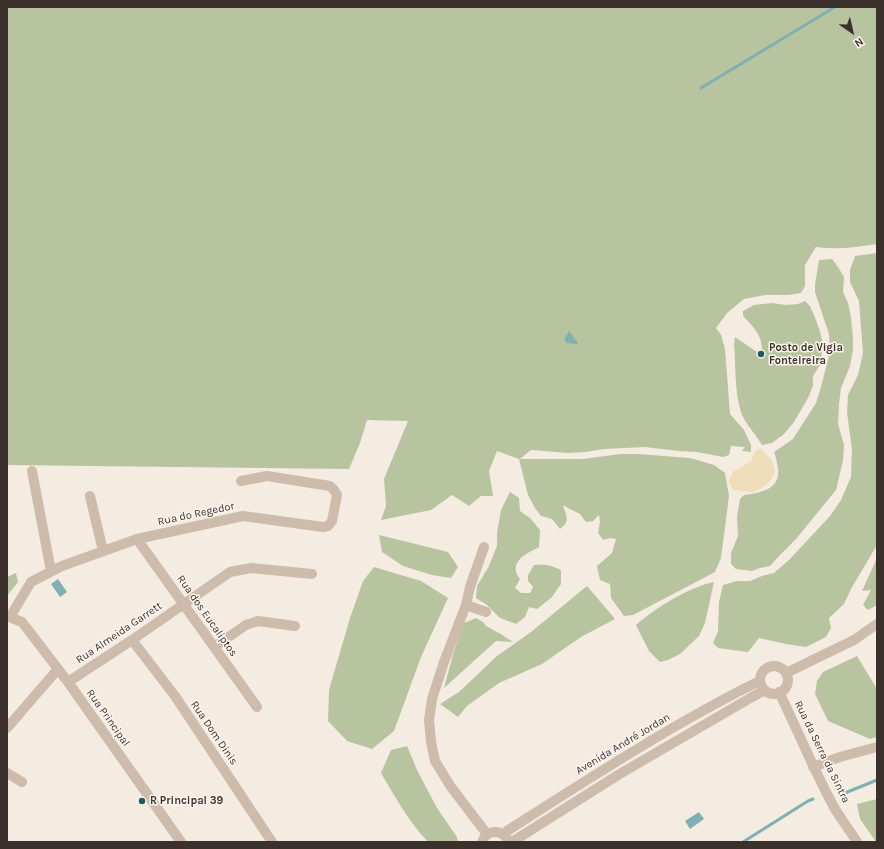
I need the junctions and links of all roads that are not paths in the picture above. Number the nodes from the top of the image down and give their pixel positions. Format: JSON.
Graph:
{"nodes":[{"id":1,"x":32,"y":471,"type":"dead end"},
{"id":2,"x":241,"y":481,"type":"dead end"},
{"id":3,"x":90,"y":496,"type":"dead end"},
{"id":4,"x":137,"y":539,"type":"junction"},
{"id":5,"x":484,"y":547,"type":"dead end"},
{"id":6,"x":103,"y":551,"type":"junction"},
{"id":7,"x":51,"y":571,"type":"junction"},
{"id":8,"x":312,"y":574,"type":"dead end"},
{"id":9,"x":184,"y":604,"type":"junction"},
{"id":10,"x":466,"y":605,"type":"junction"},
{"id":11,"x":486,"y":612,"type":"dead end"},
{"id":12,"x":8,"y":616,"type":"edge"},
{"id":13,"x":877,"y":624,"type":"edge"},
{"id":14,"x":295,"y":626,"type":"dead end"},
{"id":15,"x":132,"y":640,"type":"junction"},
{"id":16,"x":214,"y":647,"type":"junction"},
{"id":17,"x":58,"y":669,"type":"junction"},
{"id":18,"x":786,"y":673,"type":"junction"},
{"id":19,"x":760,"y":681,"type":"junction"},
{"id":20,"x":68,"y":682,"type":"junction"},
{"id":21,"x":765,"y":690,"type":"junction"},
{"id":22,"x":779,"y":692,"type":"junction"},
{"id":23,"x":257,"y":707,"type":"dead end"},
{"id":24,"x":7,"y":728,"type":"edge"},
{"id":25,"x":877,"y":747,"type":"edge"},
{"id":26,"x":814,"y":767,"type":"junction"},
{"id":27,"x":7,"y":774,"type":"edge"},
{"id":28,"x":22,"y":782,"type":"dead end"},
{"id":29,"x":484,"y":838,"type":"edge"},
{"id":30,"x":506,"y":838,"type":"edge"},
{"id":31,"x":181,"y":842,"type":"edge"},
{"id":32,"x":272,"y":842,"type":"edge"},
{"id":33,"x":512,"y":842,"type":"edge"},
{"id":34,"x":857,"y":842,"type":"edge"}],
"edges":[{"from":1,"to":7,"type":"street"},
{"from":2,"to":4,"type":"street","name":"Rua do Regedor"},
{"from":3,"to":6,"type":"street"},
{"from":4,"to":6,"type":"street","name":"Rua do Regedor"},
{"from":4,"to":9,"type":"street","name":"Rua dos Eucaliptos"},
{"from":5,"to":10,"type":"street"},
{"from":6,"to":7,"type":"street","name":"Rua do Regedor"},
{"from":7,"to":12,"type":"street","name":"Rua do Regedor"},
{"from":8,"to":9,"type":"street","name":"Rua Almeida Garrett"},
{"from":9,"to":15,"type":"street","name":"Rua Almeida Garrett"},
{"from":9,"to":16,"type":"street","name":"Rua dos Eucaliptos"},
{"from":10,"to":11,"type":"street"},
{"from":10,"to":29,"type":"street"},
{"from":12,"to":17,"type":"street","name":"Rua Principal"},
{"from":13,"to":18,"type":"street"},
{"from":14,"to":16,"type":"street"},
{"from":15,"to":20,"type":"street","name":"Rua Almeida Garrett"},
{"from":15,"to":32,"type":"street","name":"Rua Dom Dinis"},
{"from":16,"to":23,"type":"street","name":"Rua dos Eucaliptos"},
{"from":17,"to":20,"type":"street","name":"Rua Principal"},
{"from":17,"to":24,"type":"street"},
{"from":18,"to":19,"type":"street"},
{"from":18,"to":22,"type":"street"},
{"from":19,"to":21,"type":"street"},
{"from":19,"to":30,"type":"street","name":"Avenida André Jordan"},
{"from":20,"to":31,"type":"street","name":"Rua Principal"},
{"from":21,"to":22,"type":"street"},
{"from":21,"to":33,"type":"street"},
{"from":22,"to":26,"type":"street","name":"Rua da Serra da Sintra"},
{"from":25,"to":26,"type":"street"},
{"from":26,"to":34,"type":"street","name":"Rua da Serra da Sintra"},
{"from":27,"to":28,"type":"street"},
{"from":29,"to":30,"type":"street"}]}
